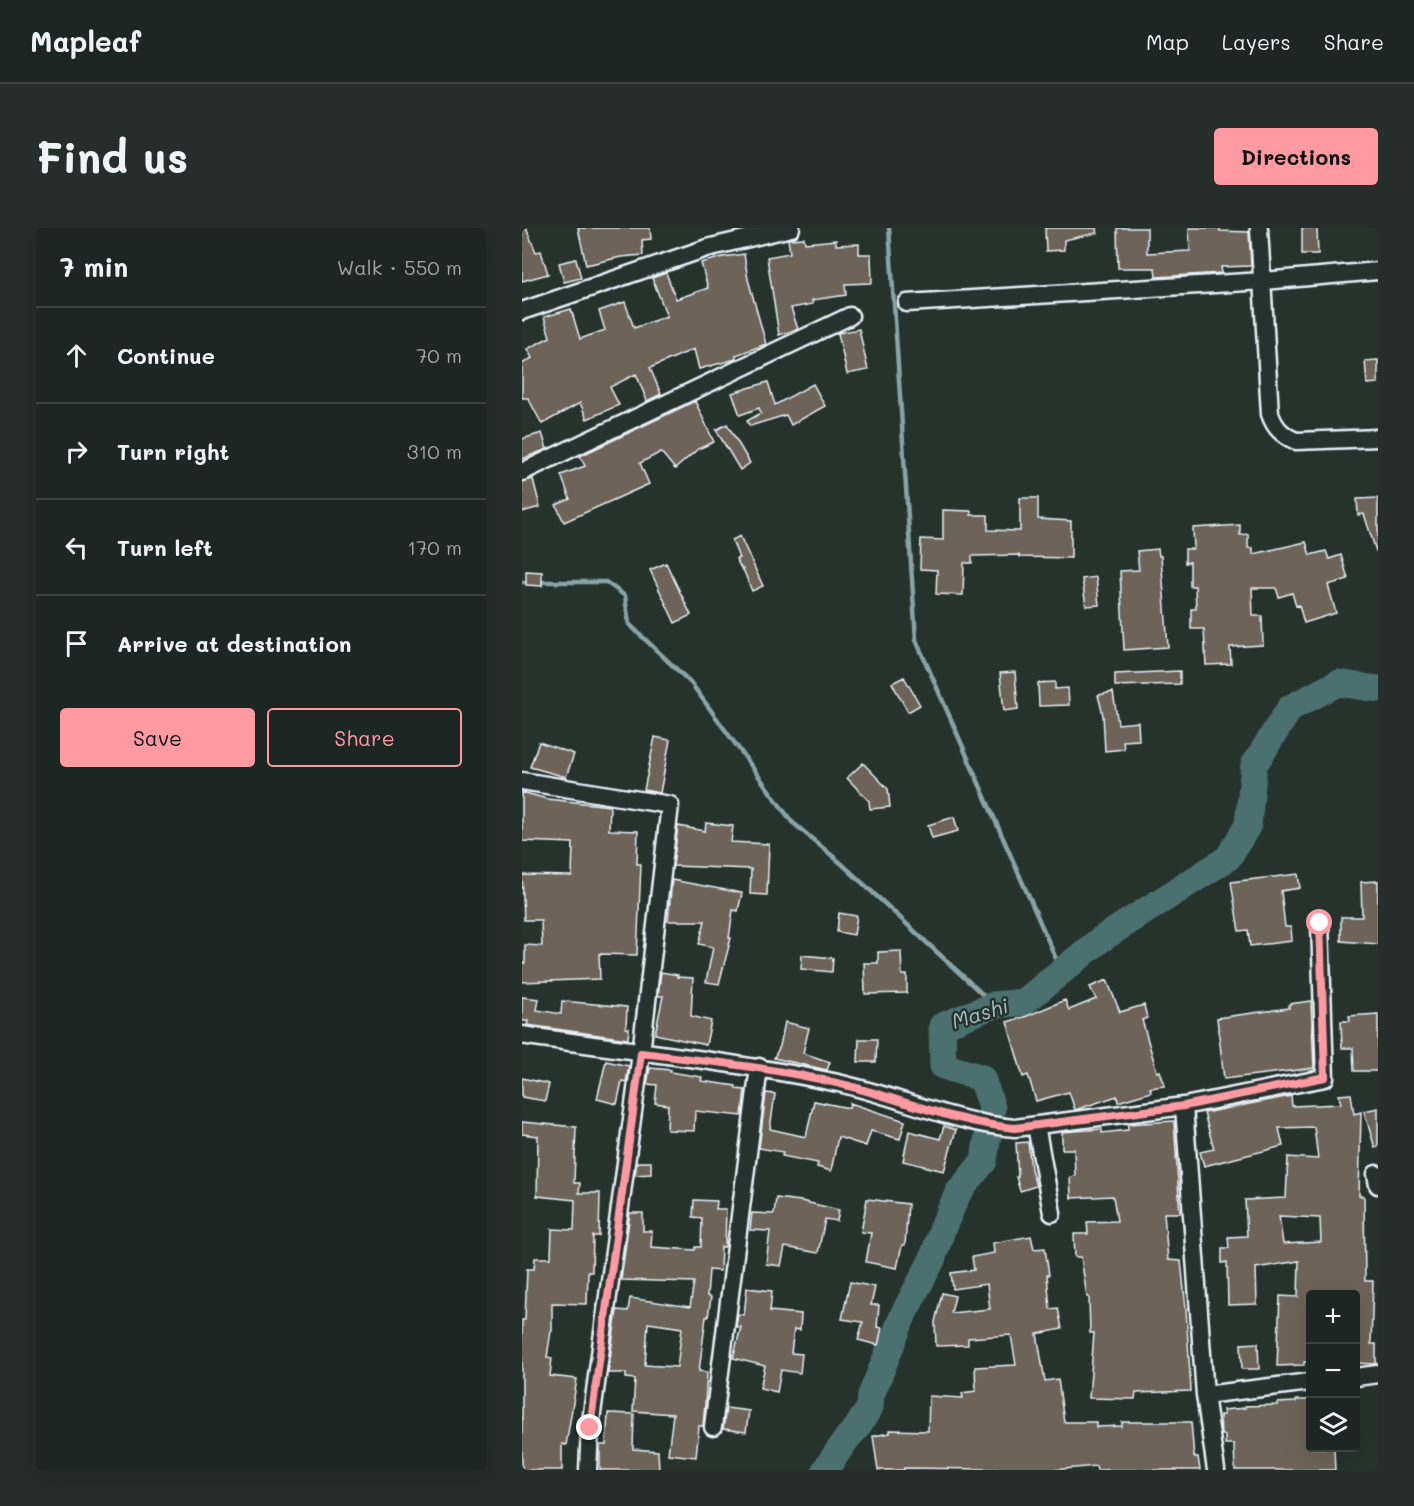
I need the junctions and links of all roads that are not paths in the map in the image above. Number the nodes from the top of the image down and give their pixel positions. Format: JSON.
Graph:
{"nodes":[{"id":1,"x":791,"y":228,"type":"edge"},
{"id":2,"x":1259,"y":228,"type":"edge"},
{"id":3,"x":1378,"y":271,"type":"edge"},
{"id":4,"x":1263,"y":281,"type":"junction"},
{"id":5,"x":907,"y":303,"type":"dead end"},
{"id":6,"x":522,"y":311,"type":"edge"},
{"id":7,"x":850,"y":316,"type":"dead end"},
{"id":8,"x":1378,"y":438,"type":"edge"},
{"id":9,"x":522,"y":471,"type":"edge"},
{"id":10,"x":522,"y":781,"type":"edge"},
{"id":11,"x":1320,"y":923,"type":"dead end"},
{"id":12,"x":522,"y":1035,"type":"edge"},
{"id":13,"x":641,"y":1053,"type":"junction"},
{"id":14,"x":759,"y":1067,"type":"junction"},
{"id":15,"x":1184,"y":1106,"type":"junction"},
{"id":16,"x":1036,"y":1125,"type":"junction"},
{"id":17,"x":1052,"y":1213,"type":"dead end"},
{"id":18,"x":1378,"y":1374,"type":"edge"},
{"id":19,"x":1360,"y":1376,"type":"edge"},
{"id":20,"x":1306,"y":1383,"type":"edge"},
{"id":21,"x":1205,"y":1395,"type":"junction"},
{"id":22,"x":712,"y":1427,"type":"dead end"},
{"id":23,"x":588,"y":1470,"type":"edge"},
{"id":24,"x":1216,"y":1470,"type":"edge"}],
"edges":[{"from":1,"to":6,"type":"street"},
{"from":2,"to":4,"type":"street"},
{"from":3,"to":4,"type":"street"},
{"from":4,"to":5,"type":"street"},
{"from":4,"to":8,"type":"street"},
{"from":7,"to":9,"type":"street"},
{"from":10,"to":13,"type":"street"},
{"from":11,"to":15,"type":"street"},
{"from":12,"to":13,"type":"street"},
{"from":13,"to":14,"type":"street"},
{"from":13,"to":23,"type":"street"},
{"from":14,"to":16,"type":"street"},
{"from":14,"to":22,"type":"street"},
{"from":15,"to":16,"type":"street"},
{"from":15,"to":21,"type":"street"},
{"from":16,"to":17,"type":"street"},
{"from":18,"to":19,"type":"street"},
{"from":20,"to":21,"type":"street"},
{"from":21,"to":24,"type":"street"}]}
